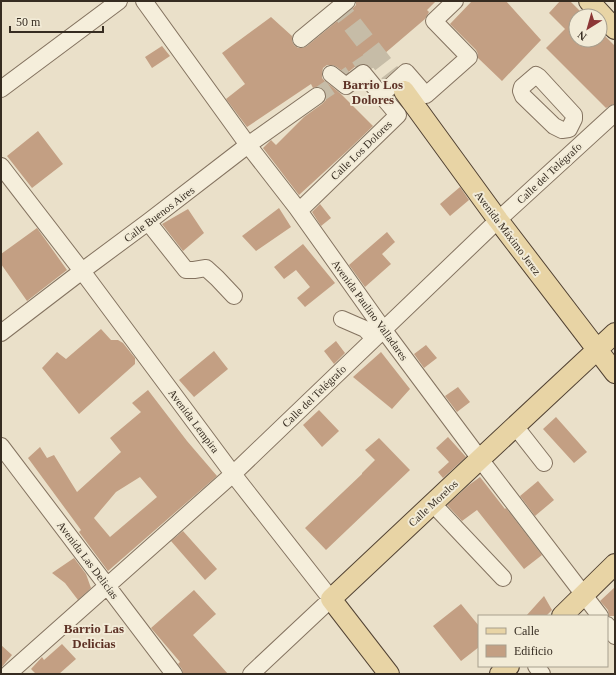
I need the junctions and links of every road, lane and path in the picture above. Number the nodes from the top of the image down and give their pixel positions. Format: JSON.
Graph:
{"nodes":[{"id":1,"x":119,"y":1,"type":"edge"},
{"id":2,"x":144,"y":1,"type":"edge"},
{"id":3,"x":347,"y":1,"type":"edge"},
{"id":4,"x":455,"y":1,"type":"edge"},
{"id":5,"x":589,"y":1,"type":"edge"},
{"id":6,"x":615,"y":29,"type":"edge"},
{"id":7,"x":301,"y":38,"type":"dead end"},
{"id":8,"x":331,"y":74,"type":"dead end"},
{"id":9,"x":1,"y":90,"type":"edge"},
{"id":10,"x":404,"y":91,"type":"tunnel mouth"},
{"id":11,"x":381,"y":95,"type":"junction"},
{"id":12,"x":318,"y":96,"type":"tunnel mouth"},
{"id":13,"x":615,"y":113,"type":"edge"},
{"id":14,"x":570,"y":129,"type":"dead end"},
{"id":15,"x":581,"y":144,"type":"junction"},
{"id":16,"x":248,"y":145,"type":"junction"},
{"id":17,"x":1,"y":166,"type":"edge"},
{"id":18,"x":299,"y":211,"type":"junction"},
{"id":19,"x":498,"y":220,"type":"junction"},
{"id":20,"x":148,"y":222,"type":"junction"},
{"id":21,"x":82,"y":271,"type":"junction"},
{"id":22,"x":234,"y":296,"type":"dead end"},
{"id":23,"x":342,"y":319,"type":"dead end"},
{"id":24,"x":1,"y":333,"type":"edge"},
{"id":25,"x":615,"y":333,"type":"edge"},
{"id":26,"x":378,"y":334,"type":"junction"},
{"id":27,"x":597,"y":350,"type":"junction"},
{"id":28,"x":615,"y":373,"type":"edge"},
{"id":29,"x":515,"y":426,"type":"junction"},
{"id":30,"x":2,"y":450,"type":"edge"},
{"id":31,"x":480,"y":459,"type":"junction"},
{"id":32,"x":544,"y":463,"type":"dead end"},
{"id":33,"x":233,"y":474,"type":"junction"},
{"id":34,"x":432,"y":503,"type":"junction"},
{"id":35,"x":615,"y":564,"type":"edge"},
{"id":36,"x":503,"y":578,"type":"dead end"},
{"id":37,"x":107,"y":586,"type":"junction"},
{"id":38,"x":584,"y":595,"type":"junction"},
{"id":39,"x":331,"y":599,"type":"junction"},
{"id":40,"x":563,"y":615,"type":"edge"},
{"id":41,"x":599,"y":615,"type":"edge"},
{"id":42,"x":608,"y":626,"type":"edge"},
{"id":43,"x":615,"y":636,"type":"edge"},
{"id":44,"x":8,"y":674,"type":"edge"},
{"id":45,"x":174,"y":674,"type":"edge"},
{"id":46,"x":251,"y":674,"type":"edge"},
{"id":47,"x":389,"y":674,"type":"edge"}],
"edges":[{"from":1,"to":9,"type":"street"},
{"from":2,"to":16,"type":"street","name":"Avenida Paulino Valladares"},
{"from":3,"to":7,"type":"street"},
{"from":4,"to":11,"type":"street"},
{"from":5,"to":6,"type":"main road"},
{"from":8,"to":11,"type":"street","name":"Calle Los Dolores"},
{"from":10,"to":19,"type":"main road","name":"Avenida Máximo Jerez"},
{"from":11,"to":18,"type":"street","name":"Calle Los Dolores"},
{"from":12,"to":16,"type":"street","name":"Calle Buenos Aires"},
{"from":13,"to":15,"type":"street","name":"Calle del Telégrafo"},
{"from":14,"to":15,"type":"street"},
{"from":15,"to":19,"type":"street","name":"Calle del Telégrafo"},
{"from":16,"to":18,"type":"street","name":"Avenida Paulino Valladares"},
{"from":16,"to":20,"type":"street","name":"Calle Buenos Aires"},
{"from":17,"to":21,"type":"street","name":"Avenida Lempira"},
{"from":18,"to":26,"type":"street","name":"Avenida Paulino Valladares"},
{"from":19,"to":26,"type":"street","name":"Calle del Telégrafo"},
{"from":19,"to":27,"type":"main road","name":"Avenida Máximo Jerez"},
{"from":20,"to":21,"type":"street","name":"Calle Buenos Aires"},
{"from":20,"to":22,"type":"street"},
{"from":21,"to":24,"type":"street","name":"Calle Buenos Aires"},
{"from":21,"to":33,"type":"street","name":"Avenida Lempira"},
{"from":23,"to":26,"type":"street"},
{"from":25,"to":27,"type":"main road","name":"Calle Morelos"},
{"from":26,"to":31,"type":"street","name":"Avenida Paulino Valladares"},
{"from":26,"to":33,"type":"street","name":"Calle del Telégrafo"},
{"from":27,"to":28,"type":"main road","name":"Avenida Máximo Jerez"},
{"from":27,"to":29,"type":"main road","name":"Calle Morelos"},
{"from":29,"to":31,"type":"main road","name":"Calle Morelos"},
{"from":29,"to":32,"type":"street"},
{"from":30,"to":37,"type":"street","name":"Avenida Las Delicias"},
{"from":31,"to":34,"type":"main road","name":"Calle Morelos"},
{"from":31,"to":38,"type":"street","name":"Avenida Paulino Valladares"},
{"from":33,"to":37,"type":"street","name":"Calle del Telégrafo"},
{"from":33,"to":39,"type":"street","name":"Avenida Lempira"},
{"from":34,"to":36,"type":"street"},
{"from":34,"to":39,"type":"main road","name":"Calle Morelos"},
{"from":35,"to":38,"type":"main road"},
{"from":37,"to":44,"type":"street","name":"Calle del Telégrafo"},
{"from":37,"to":45,"type":"street","name":"Avenida Las Delicias"},
{"from":38,"to":40,"type":"main road"},
{"from":38,"to":41,"type":"street","name":"Avenida Paulino Valladares"},
{"from":39,"to":46,"type":"street","name":"Calle Morelos"},
{"from":39,"to":47,"type":"main road","name":"Avenida Lempira"},
{"from":42,"to":43,"type":"street"}]}
